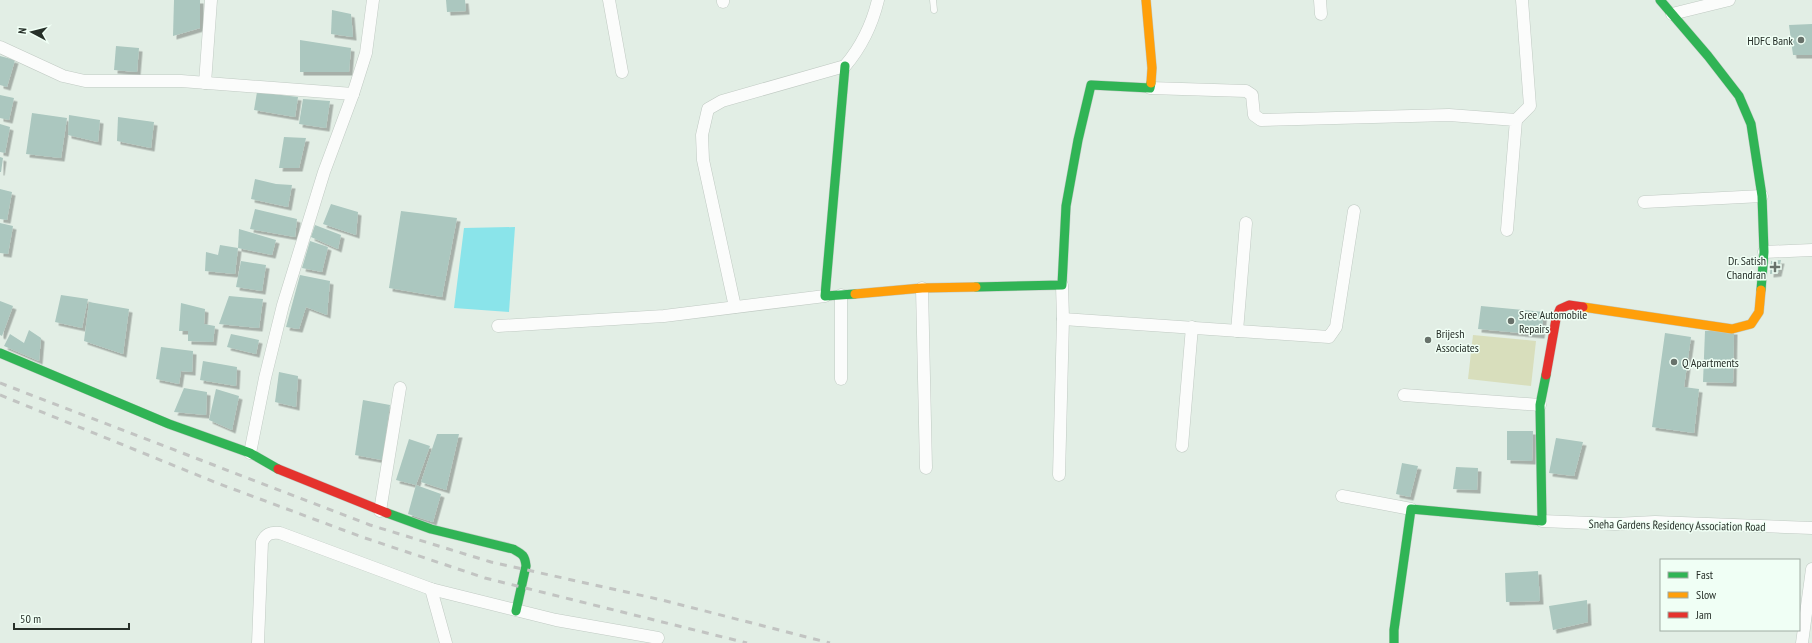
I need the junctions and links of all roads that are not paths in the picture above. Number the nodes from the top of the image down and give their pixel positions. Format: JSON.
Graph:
{"nodes":[{"id":1,"x":211,"y":0,"type":"edge"},
{"id":2,"x":373,"y":0,"type":"edge"},
{"id":3,"x":609,"y":0,"type":"edge"},
{"id":4,"x":878,"y":0,"type":"edge"},
{"id":5,"x":933,"y":0,"type":"edge"},
{"id":6,"x":1146,"y":0,"type":"edge"},
{"id":7,"x":1320,"y":0,"type":"edge"},
{"id":8,"x":1522,"y":0,"type":"edge"},
{"id":9,"x":1660,"y":0,"type":"edge"},
{"id":10,"x":1728,"y":0,"type":"edge"},
{"id":11,"x":934,"y":10,"type":"dead end"},
{"id":12,"x":1321,"y":14,"type":"dead end"},
{"id":13,"x":1672,"y":14,"type":"junction"},
{"id":14,"x":0,"y":47,"type":"edge"},
{"id":15,"x":845,"y":66,"type":"junction"},
{"id":16,"x":622,"y":72,"type":"dead end"},
{"id":17,"x":205,"y":83,"type":"junction"},
{"id":18,"x":1150,"y":88,"type":"junction"},
{"id":19,"x":353,"y":94,"type":"junction"},
{"id":20,"x":1516,"y":120,"type":"junction"},
{"id":21,"x":1762,"y":196,"type":"junction"},
{"id":22,"x":1644,"y":202,"type":"dead end"},
{"id":23,"x":1354,"y":211,"type":"dead end"},
{"id":24,"x":1246,"y":223,"type":"dead end"},
{"id":25,"x":1507,"y":230,"type":"dead end"},
{"id":26,"x":1812,"y":250,"type":"edge"},
{"id":27,"x":1764,"y":252,"type":"junction"},
{"id":28,"x":1062,"y":285,"type":"junction"},
{"id":29,"x":922,"y":288,"type":"junction"},
{"id":30,"x":841,"y":295,"type":"junction"},
{"id":31,"x":825,"y":296,"type":"junction"},
{"id":32,"x":735,"y":307,"type":"junction"},
{"id":33,"x":1063,"y":319,"type":"junction"},
{"id":34,"x":498,"y":326,"type":"dead end"},
{"id":35,"x":1192,"y":327,"type":"junction"},
{"id":36,"x":1237,"y":330,"type":"junction"},
{"id":37,"x":0,"y":353,"type":"edge"},
{"id":38,"x":841,"y":379,"type":"dead end"},
{"id":39,"x":400,"y":388,"type":"dead end"},
{"id":40,"x":1404,"y":395,"type":"dead end"},
{"id":41,"x":1540,"y":405,"type":"junction"},
{"id":42,"x":1182,"y":446,"type":"dead end"},
{"id":43,"x":250,"y":453,"type":"junction"},
{"id":44,"x":926,"y":468,"type":"dead end"},
{"id":45,"x":1059,"y":475,"type":"dead end"},
{"id":46,"x":1342,"y":496,"type":"dead end"},
{"id":47,"x":1410,"y":509,"type":"junction"},
{"id":48,"x":380,"y":511,"type":"junction"},
{"id":49,"x":1542,"y":521,"type":"junction"},
{"id":50,"x":1812,"y":528,"type":"edge"},
{"id":51,"x":1812,"y":569,"type":"edge"},
{"id":52,"x":430,"y":588,"type":"junction"},
{"id":53,"x":516,"y":611,"type":"junction"},
{"id":54,"x":658,"y":638,"type":"dead end"},
{"id":55,"x":258,"y":643,"type":"edge"},
{"id":56,"x":446,"y":643,"type":"edge"},
{"id":57,"x":1394,"y":643,"type":"edge"},
{"id":58,"x":1802,"y":643,"type":"edge"}],
"edges":[{"from":1,"to":17,"type":"street"},
{"from":2,"to":19,"type":"street"},
{"from":3,"to":16,"type":"street"},
{"from":4,"to":15,"type":"street"},
{"from":5,"to":11,"type":"lane"},
{"from":6,"to":18,"type":"street"},
{"from":7,"to":12,"type":"street"},
{"from":8,"to":20,"type":"street"},
{"from":9,"to":13,"type":"street"},
{"from":10,"to":13,"type":"street"},
{"from":13,"to":21,"type":"street"},
{"from":14,"to":17,"type":"street"},
{"from":15,"to":31,"type":"street"},
{"from":15,"to":32,"type":"street"},
{"from":17,"to":19,"type":"street"},
{"from":18,"to":20,"type":"street"},
{"from":18,"to":28,"type":"street"},
{"from":19,"to":43,"type":"street"},
{"from":20,"to":25,"type":"street"},
{"from":21,"to":22,"type":"street"},
{"from":21,"to":27,"type":"street"},
{"from":23,"to":36,"type":"street"},
{"from":24,"to":36,"type":"street"},
{"from":26,"to":27,"type":"street"},
{"from":27,"to":41,"type":"street"},
{"from":28,"to":29,"type":"street"},
{"from":28,"to":33,"type":"street"},
{"from":29,"to":30,"type":"street"},
{"from":29,"to":44,"type":"street"},
{"from":30,"to":31,"type":"street"},
{"from":30,"to":38,"type":"street"},
{"from":31,"to":32,"type":"street"},
{"from":32,"to":34,"type":"street"},
{"from":33,"to":35,"type":"street"},
{"from":33,"to":45,"type":"street"},
{"from":35,"to":36,"type":"street"},
{"from":35,"to":42,"type":"street"},
{"from":37,"to":43,"type":"street"},
{"from":39,"to":48,"type":"street"},
{"from":40,"to":41,"type":"street"},
{"from":41,"to":49,"type":"street"},
{"from":43,"to":48,"type":"street"},
{"from":46,"to":47,"type":"street"},
{"from":47,"to":49,"type":"street","name":"Sneha Gardens Residency Association Road"},
{"from":47,"to":57,"type":"street"},
{"from":48,"to":53,"type":"street"},
{"from":49,"to":50,"type":"street","name":"Sneha Gardens Residency Association Road"},
{"from":51,"to":58,"type":"street"},
{"from":52,"to":53,"type":"street"},
{"from":52,"to":55,"type":"street"},
{"from":52,"to":56,"type":"street"},
{"from":53,"to":54,"type":"street"}]}
